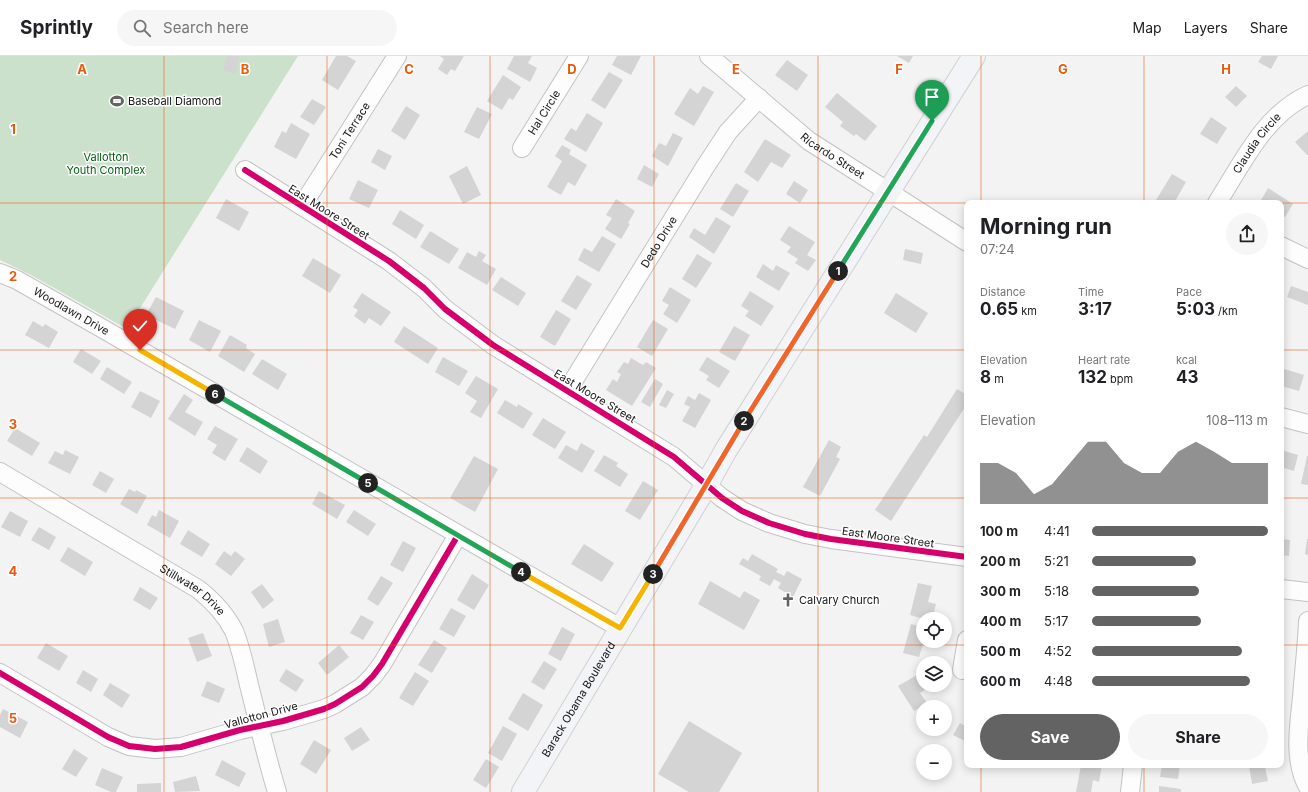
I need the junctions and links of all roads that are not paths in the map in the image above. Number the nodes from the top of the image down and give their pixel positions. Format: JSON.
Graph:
{"nodes":[{"id":1,"x":396,"y":56,"type":"edge"},
{"id":2,"x":579,"y":56,"type":"edge"},
{"id":3,"x":709,"y":56,"type":"edge"},
{"id":4,"x":974,"y":56,"type":"edge"},
{"id":5,"x":1308,"y":95,"type":"edge"},
{"id":6,"x":759,"y":98,"type":"junction"},
{"id":7,"x":522,"y":148,"type":"dead end"},
{"id":8,"x":244,"y":170,"type":"dead end"},
{"id":9,"x":888,"y":191,"type":"junction"},
{"id":10,"x":1219,"y":200,"type":"edge"},
{"id":11,"x":302,"y":206,"type":"junction"},
{"id":12,"x":964,"y":240,"type":"edge"},
{"id":13,"x":1284,"y":247,"type":"edge"},
{"id":14,"x":1308,"y":259,"type":"edge"},
{"id":15,"x":0,"y":273,"type":"edge"},
{"id":16,"x":567,"y":391,"type":"junction"},
{"id":17,"x":1284,"y":418,"type":"edge"},
{"id":18,"x":1308,"y":424,"type":"edge"},
{"id":19,"x":0,"y":472,"type":"edge"},
{"id":20,"x":707,"y":484,"type":"junction"},
{"id":21,"x":458,"y":535,"type":"junction"},
{"id":22,"x":964,"y":557,"type":"edge"},
{"id":23,"x":1284,"y":590,"type":"edge"},
{"id":24,"x":1308,"y":592,"type":"edge"},
{"id":25,"x":1308,"y":621,"type":"edge"},
{"id":26,"x":620,"y":628,"type":"junction"},
{"id":27,"x":964,"y":658,"type":"edge"},
{"id":28,"x":962,"y":670,"type":"dead end"},
{"id":29,"x":0,"y":673,"type":"edge"},
{"id":30,"x":259,"y":726,"type":"junction"},
{"id":31,"x":1133,"y":768,"type":"edge"},
{"id":32,"x":1308,"y":787,"type":"edge"},
{"id":33,"x":277,"y":792,"type":"edge"},
{"id":34,"x":523,"y":792,"type":"edge"},
{"id":35,"x":1130,"y":792,"type":"edge"}],
"edges":[{"from":1,"to":11,"type":"street","name":"Toni Terrace"},
{"from":2,"to":7,"type":"street","name":"Hal Circle"},
{"from":3,"to":6,"type":"street","name":"Ricardo Street"},
{"from":4,"to":9,"type":"main road","name":"Barack Obama Boulevard"},
{"from":5,"to":10,"type":"street","name":"Claudia Circle"},
{"from":6,"to":9,"type":"street","name":"Ricardo Street"},
{"from":6,"to":16,"type":"street","name":"Dedo Drive"},
{"from":8,"to":11,"type":"street","name":"East Moore Street"},
{"from":9,"to":12,"type":"street","name":"Ricardo Street"},
{"from":9,"to":20,"type":"main road","name":"Barack Obama Boulevard"},
{"from":11,"to":16,"type":"street","name":"East Moore Street"},
{"from":13,"to":14,"type":"street"},
{"from":15,"to":21,"type":"street","name":"Woodlawn Drive"},
{"from":16,"to":20,"type":"street","name":"East Moore Street"},
{"from":17,"to":18,"type":"street"},
{"from":19,"to":30,"type":"street","name":"Stillwater Drive"},
{"from":20,"to":22,"type":"street","name":"East Moore Street"},
{"from":20,"to":26,"type":"main road","name":"Barack Obama Boulevard"},
{"from":21,"to":26,"type":"street","name":"Woodlawn Drive"},
{"from":21,"to":30,"type":"street","name":"Vallotton Drive"},
{"from":23,"to":24,"type":"street"},
{"from":25,"to":32,"type":"street"},
{"from":26,"to":34,"type":"main road","name":"Barack Obama Boulevard"},
{"from":27,"to":28,"type":"street"},
{"from":29,"to":30,"type":"street","name":"Vallotton Drive"},
{"from":30,"to":33,"type":"street","name":"Stillwater Drive"},
{"from":31,"to":35,"type":"street"}]}
